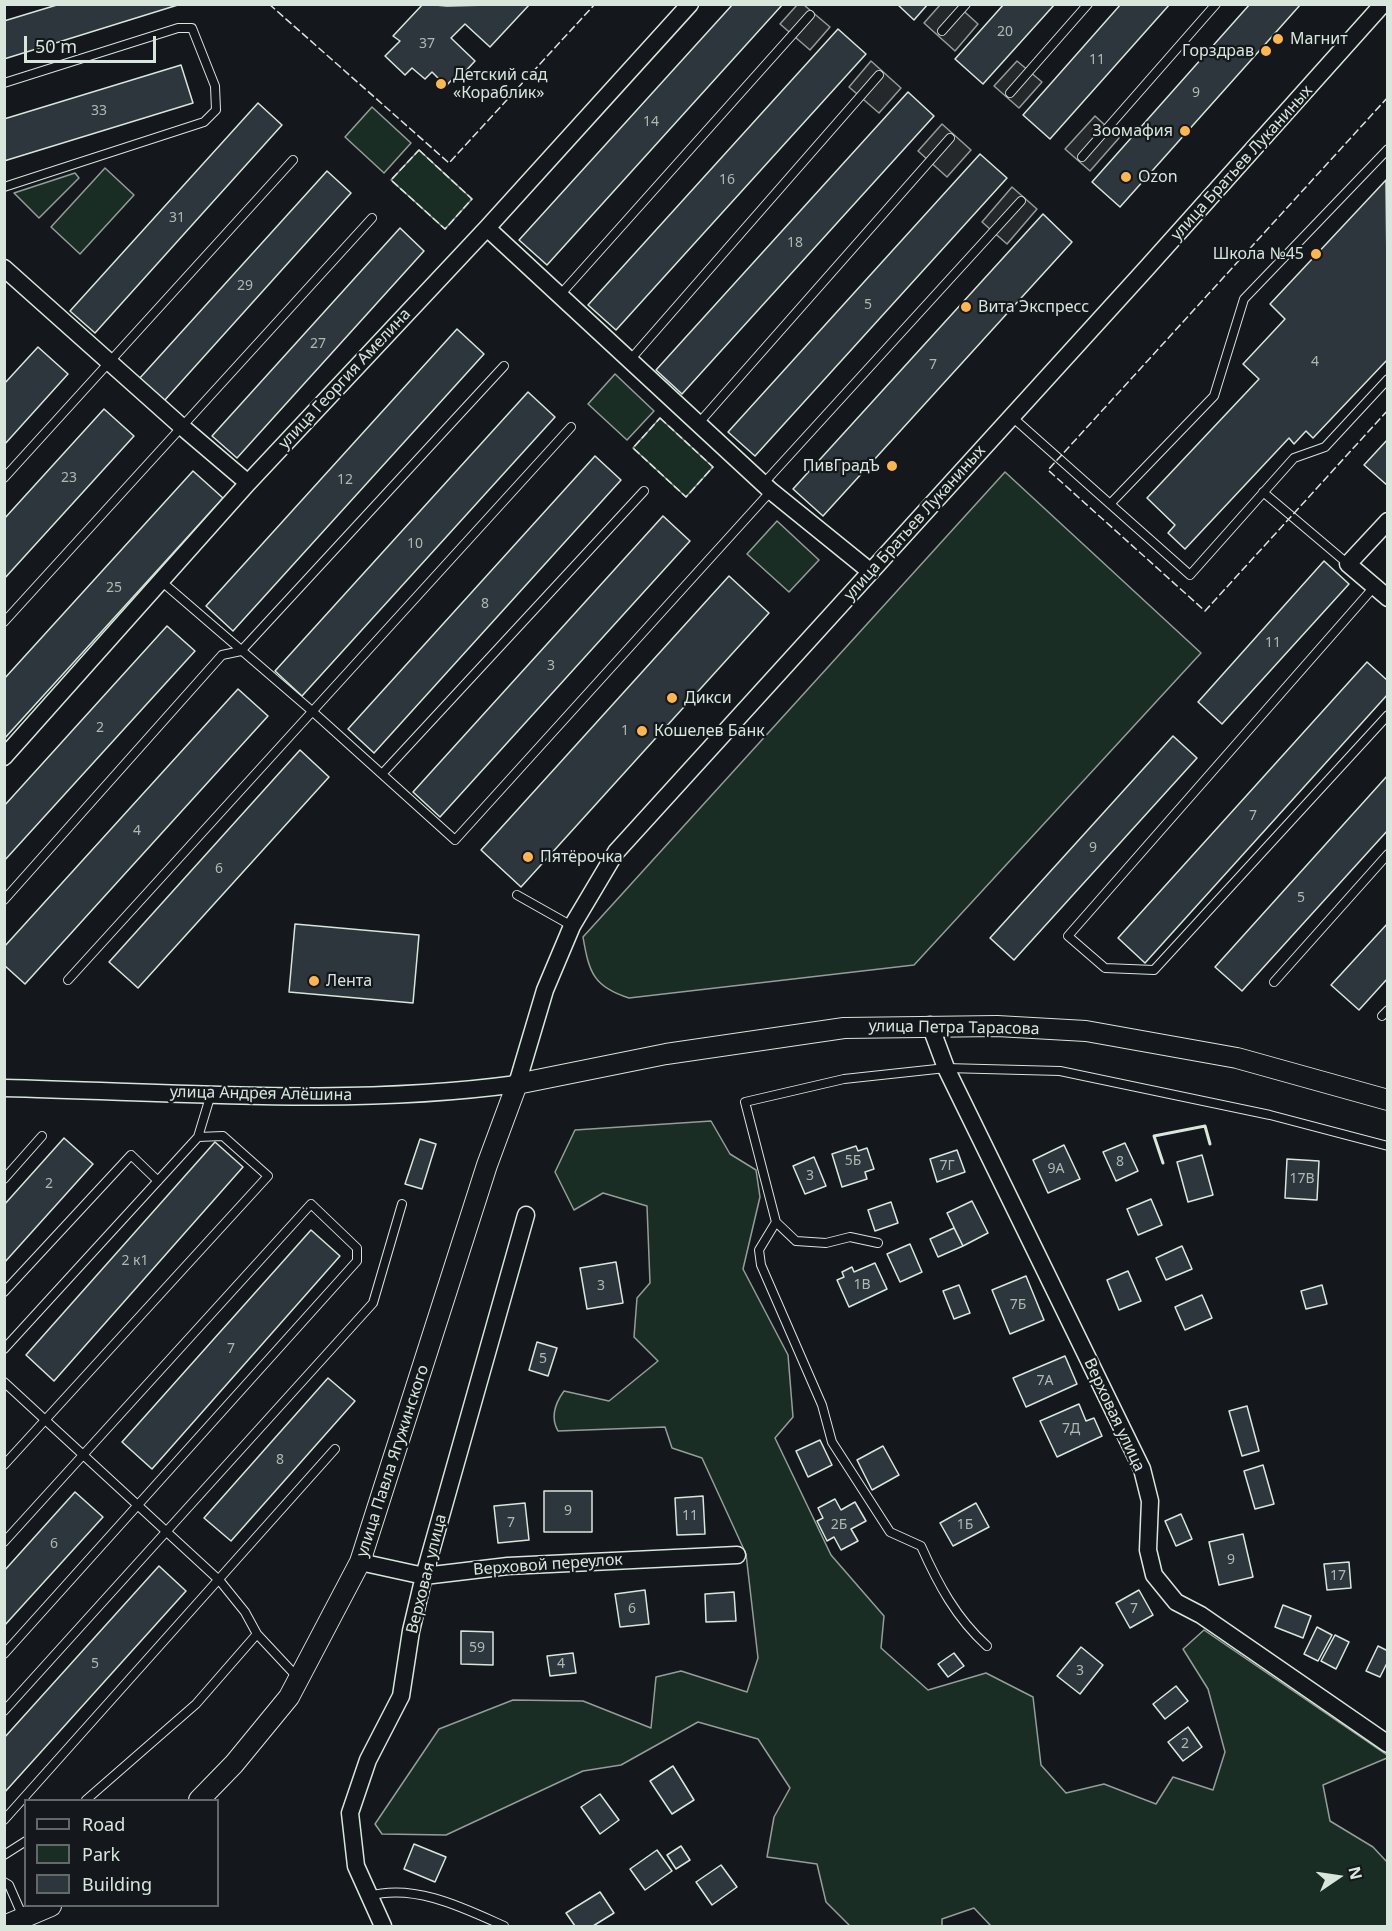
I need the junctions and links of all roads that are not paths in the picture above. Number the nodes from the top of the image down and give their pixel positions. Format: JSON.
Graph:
{"nodes":[{"id":1,"x":690,"y":4,"type":"edge"},
{"id":2,"x":966,"y":4,"type":"edge"},
{"id":3,"x":1089,"y":4,"type":"edge"},
{"id":4,"x":1216,"y":4,"type":"edge"},
{"id":5,"x":1383,"y":4,"type":"edge"},
{"id":6,"x":810,"y":15,"type":"dead end"},
{"id":7,"x":942,"y":31,"type":"dead end"},
{"id":8,"x":879,"y":75,"type":"dead end"},
{"id":9,"x":4,"y":83,"type":"edge"},
{"id":10,"x":1010,"y":93,"type":"dead end"},
{"id":11,"x":950,"y":138,"type":"dead end"},
{"id":12,"x":1388,"y":149,"type":"edge"},
{"id":13,"x":1082,"y":157,"type":"dead end"},
{"id":14,"x":293,"y":160,"type":"dead end"},
{"id":15,"x":4,"y":187,"type":"edge"},
{"id":16,"x":1021,"y":201,"type":"dead end"},
{"id":17,"x":372,"y":218,"type":"dead end"},
{"id":18,"x":488,"y":228,"type":"junction"},
{"id":19,"x":4,"y":268,"type":"edge"},
{"id":20,"x":560,"y":295,"type":"junction"},
{"id":21,"x":108,"y":360,"type":"junction"},
{"id":22,"x":630,"y":360,"type":"junction"},
{"id":23,"x":504,"y":366,"type":"dead end"},
{"id":24,"x":1388,"y":378,"type":"edge"},
{"id":25,"x":1011,"y":416,"type":"junction"},
{"id":26,"x":698,"y":424,"type":"junction"},
{"id":27,"x":180,"y":426,"type":"junction"},
{"id":28,"x":571,"y":427,"type":"dead end"},
{"id":29,"x":4,"y":478,"type":"edge"},
{"id":30,"x":248,"y":483,"type":"junction"},
{"id":31,"x":767,"y":488,"type":"junction"},
{"id":32,"x":644,"y":491,"type":"dead end"},
{"id":33,"x":1263,"y":492,"type":"junction"},
{"id":34,"x":1110,"y":504,"type":"junction"},
{"id":35,"x":1388,"y":521,"type":"edge"},
{"id":36,"x":1348,"y":564,"type":"junction"},
{"id":37,"x":871,"y":572,"type":"junction"},
{"id":38,"x":160,"y":581,"type":"junction"},
{"id":39,"x":1374,"y":587,"type":"junction"},
{"id":40,"x":1388,"y":598,"type":"edge"},
{"id":41,"x":4,"y":622,"type":"edge"},
{"id":42,"x":241,"y":651,"type":"junction"},
{"id":43,"x":312,"y":711,"type":"junction"},
{"id":44,"x":1388,"y":715,"type":"edge"},
{"id":45,"x":4,"y":757,"type":"edge"},
{"id":46,"x":382,"y":774,"type":"junction"},
{"id":47,"x":1388,"y":854,"type":"edge"},
{"id":48,"x":517,"y":895,"type":"dead end"},
{"id":49,"x":4,"y":900,"type":"edge"},
{"id":50,"x":572,"y":926,"type":"junction"},
{"id":51,"x":68,"y":980,"type":"dead end"},
{"id":52,"x":1274,"y":982,"type":"dead end"},
{"id":53,"x":930,"y":1025,"type":"junction"},
{"id":54,"x":946,"y":1068,"type":"junction"},
{"id":55,"x":517,"y":1084,"type":"junction"},
{"id":56,"x":4,"y":1088,"type":"edge"},
{"id":57,"x":211,"y":1094,"type":"junction"},
{"id":58,"x":1388,"y":1100,"type":"edge"},
{"id":59,"x":42,"y":1136,"type":"dead end"},
{"id":60,"x":198,"y":1137,"type":"junction"},
{"id":61,"x":1388,"y":1146,"type":"edge"},
{"id":62,"x":4,"y":1179,"type":"edge"},
{"id":63,"x":158,"y":1181,"type":"junction"},
{"id":64,"x":402,"y":1204,"type":"dead end"},
{"id":65,"x":526,"y":1215,"type":"dead end"},
{"id":66,"x":776,"y":1222,"type":"junction"},
{"id":67,"x":878,"y":1243,"type":"dead end"},
{"id":68,"x":4,"y":1292,"type":"edge"},
{"id":69,"x":4,"y":1349,"type":"edge"},
{"id":70,"x":4,"y":1382,"type":"edge"},
{"id":71,"x":45,"y":1419,"type":"junction"},
{"id":72,"x":335,"y":1449,"type":"dead end"},
{"id":73,"x":83,"y":1454,"type":"junction"},
{"id":74,"x":4,"y":1465,"type":"edge"},
{"id":75,"x":138,"y":1504,"type":"junction"},
{"id":76,"x":166,"y":1531,"type":"junction"},
{"id":77,"x":4,"y":1542,"type":"edge"},
{"id":78,"x":737,"y":1555,"type":"dead end"},
{"id":79,"x":360,"y":1562,"type":"junction"},
{"id":80,"x":424,"y":1576,"type":"junction"},
{"id":81,"x":220,"y":1581,"type":"junction"},
{"id":82,"x":256,"y":1634,"type":"junction"},
{"id":83,"x":987,"y":1646,"type":"dead end"},
{"id":84,"x":4,"y":1654,"type":"edge"},
{"id":85,"x":299,"y":1679,"type":"junction"},
{"id":86,"x":4,"y":1711,"type":"edge"},
{"id":87,"x":1388,"y":1744,"type":"edge"},
{"id":88,"x":87,"y":1799,"type":"edge"},
{"id":89,"x":200,"y":1799,"type":"edge"},
{"id":90,"x":4,"y":1820,"type":"edge"},
{"id":91,"x":24,"y":1841,"type":"edge"},
{"id":92,"x":4,"y":1854,"type":"edge"},
{"id":93,"x":4,"y":1882,"type":"edge"},
{"id":94,"x":369,"y":1896,"type":"junction"},
{"id":95,"x":46,"y":1907,"type":"edge"},
{"id":96,"x":23,"y":1917,"type":"junction"},
{"id":97,"x":4,"y":1926,"type":"edge"},
{"id":98,"x":383,"y":1926,"type":"edge"},
{"id":99,"x":504,"y":1926,"type":"edge"}],
"edges":[{"from":1,"to":18,"type":"street","name":"улица Георгия Амелина"},
{"from":2,"to":7,"type":"lane"},
{"from":3,"to":10,"type":"lane"},
{"from":4,"to":13,"type":"lane"},
{"from":5,"to":25,"type":"street","name":"улица Братьев Луканиных"},
{"from":6,"to":20,"type":"lane"},
{"from":8,"to":22,"type":"lane"},
{"from":9,"to":15,"type":"lane"},
{"from":11,"to":26,"type":"lane"},
{"from":12,"to":34,"type":"lane"},
{"from":14,"to":21,"type":"lane"},
{"from":16,"to":31,"type":"lane"},
{"from":17,"to":27,"type":"lane"},
{"from":18,"to":20,"type":"street"},
{"from":18,"to":30,"type":"street","name":"улица Георгия Амелина"},
{"from":19,"to":21,"type":"street"},
{"from":20,"to":22,"type":"street"},
{"from":21,"to":27,"type":"street"},
{"from":21,"to":29,"type":"lane"},
{"from":22,"to":26,"type":"street"},
{"from":23,"to":42,"type":"lane"},
{"from":24,"to":33,"type":"lane"},
{"from":25,"to":34,"type":"lane"},
{"from":25,"to":37,"type":"street","name":"улица Братьев Луканиных"},
{"from":26,"to":31,"type":"street"},
{"from":27,"to":30,"type":"street"},
{"from":27,"to":41,"type":"lane"},
{"from":28,"to":43,"type":"lane"},
{"from":30,"to":38,"type":"street","name":"улица Георгия Амелина"},
{"from":31,"to":37,"type":"street"},
{"from":31,"to":46,"type":"lane"},
{"from":32,"to":46,"type":"lane"},
{"from":33,"to":34,"type":"lane"},
{"from":33,"to":36,"type":"lane"},
{"from":35,"to":36,"type":"street"},
{"from":36,"to":39,"type":"street"},
{"from":37,"to":50,"type":"street","name":"улица Братьев Луканиных"},
{"from":38,"to":42,"type":"lane"},
{"from":38,"to":45,"type":"street","name":"улица Георгия Амелина"},
{"from":39,"to":40,"type":"street"},
{"from":39,"to":44,"type":"lane"},
{"from":42,"to":43,"type":"lane"},
{"from":42,"to":49,"type":"lane"},
{"from":43,"to":46,"type":"lane"},
{"from":43,"to":51,"type":"lane"},
{"from":47,"to":52,"type":"lane"},
{"from":48,"to":50,"type":"lane"},
{"from":50,"to":55,"type":"street","name":"улица Братьев Луканиных"},
{"from":53,"to":54,"type":"street","name":"Верховая улица"},
{"from":53,"to":55,"type":"street","name":"улица Петра Тарасова"},
{"from":53,"to":58,"type":"street","name":"улица Петра Тарасова"},
{"from":54,"to":61,"type":"lane"},
{"from":54,"to":66,"type":"lane"},
{"from":54,"to":87,"type":"street","name":"Верховая улица"},
{"from":55,"to":57,"type":"street","name":"улица Андрея Алёшина"},
{"from":55,"to":79,"type":"street","name":"улица Павла Ягужинского"},
{"from":56,"to":57,"type":"street","name":"улица Андрея Алёшина"},
{"from":57,"to":60,"type":"lane"},
{"from":59,"to":62,"type":"lane"},
{"from":60,"to":63,"type":"lane"},
{"from":60,"to":71,"type":"lane"},
{"from":63,"to":68,"type":"lane"},
{"from":63,"to":69,"type":"lane"},
{"from":64,"to":76,"type":"lane"},
{"from":65,"to":80,"type":"street","name":"Верховая улица"},
{"from":66,"to":67,"type":"lane"},
{"from":66,"to":83,"type":"lane"},
{"from":70,"to":71,"type":"lane"},
{"from":71,"to":73,"type":"lane"},
{"from":71,"to":74,"type":"lane"},
{"from":72,"to":81,"type":"lane"},
{"from":73,"to":75,"type":"lane"},
{"from":73,"to":75,"type":"lane"},
{"from":73,"to":77,"type":"lane"},
{"from":75,"to":76,"type":"lane"},
{"from":75,"to":84,"type":"lane"},
{"from":76,"to":81,"type":"lane"},
{"from":76,"to":86,"type":"lane"},
{"from":78,"to":80,"type":"street","name":"Верховой переулок"},
{"from":79,"to":80,"type":"street","name":"Верховой переулок"},
{"from":79,"to":85,"type":"street","name":"улица Павла Ягужинского"},
{"from":80,"to":94,"type":"street","name":"Верховая улица"},
{"from":81,"to":82,"type":"lane"},
{"from":81,"to":90,"type":"lane"},
{"from":82,"to":85,"type":"lane"},
{"from":82,"to":88,"type":"lane"},
{"from":85,"to":89,"type":"street","name":"улица Павла Ягужинского"},
{"from":91,"to":92,"type":"lane"},
{"from":93,"to":96,"type":"lane"},
{"from":94,"to":98,"type":"street","name":"Верховая улица"},
{"from":94,"to":99,"type":"lane"},
{"from":95,"to":96,"type":"street"},
{"from":96,"to":97,"type":"street"}]}
